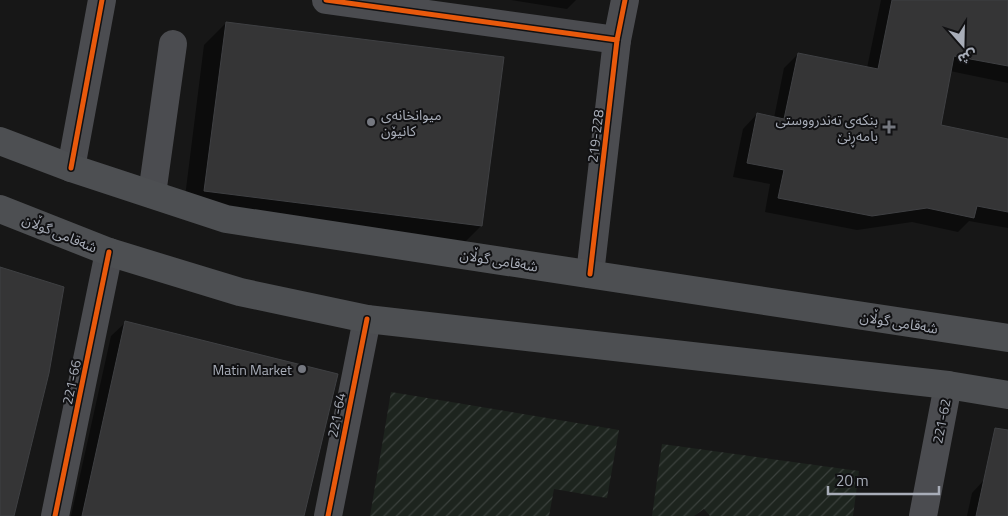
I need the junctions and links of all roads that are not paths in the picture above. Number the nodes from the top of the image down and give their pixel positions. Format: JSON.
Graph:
{"nodes":[{"id":1,"x":102,"y":0,"type":"edge"},
{"id":2,"x":326,"y":0,"type":"edge"},
{"id":3,"x":625,"y":0,"type":"edge"},
{"id":4,"x":618,"y":40,"type":"junction"},
{"id":5,"x":173,"y":44,"type":"dead end"},
{"id":6,"x":0,"y":141,"type":"edge"},
{"id":7,"x":71,"y":168,"type":"junction"},
{"id":8,"x":152,"y":194,"type":"junction"},
{"id":9,"x":0,"y":209,"type":"edge"},
{"id":10,"x":109,"y":252,"type":"junction"},
{"id":11,"x":590,"y":274,"type":"junction"},
{"id":12,"x":367,"y":319,"type":"junction"},
{"id":13,"x":1008,"y":338,"type":"edge"},
{"id":14,"x":948,"y":385,"type":"junction"},
{"id":15,"x":1008,"y":395,"type":"edge"},
{"id":16,"x":55,"y":516,"type":"edge"},
{"id":17,"x":328,"y":516,"type":"edge"},
{"id":18,"x":923,"y":516,"type":"edge"}],
"edges":[{"from":1,"to":7,"type":"street"},
{"from":2,"to":4,"type":"street"},
{"from":3,"to":4,"type":"street","name":"219-228"},
{"from":4,"to":11,"type":"street","name":"219-228"},
{"from":5,"to":8,"type":"street"},
{"from":6,"to":7,"type":"main road","name":"شەقامی گوڵان"},
{"from":7,"to":8,"type":"main road","name":"شەقامی گوڵان"},
{"from":8,"to":11,"type":"main road","name":"شەقامی گوڵان"},
{"from":9,"to":10,"type":"main road","name":"شەقامی گوڵان"},
{"from":10,"to":12,"type":"main road","name":"شەقامی گوڵان"},
{"from":10,"to":16,"type":"street","name":"221-66"},
{"from":11,"to":13,"type":"main road","name":"شەقامی گوڵان"},
{"from":12,"to":14,"type":"main road","name":"شەقامی گوڵان"},
{"from":12,"to":17,"type":"street","name":"221-64"},
{"from":14,"to":15,"type":"main road","name":"شەقامی گوڵان"},
{"from":14,"to":18,"type":"street","name":"221-62"}]}
